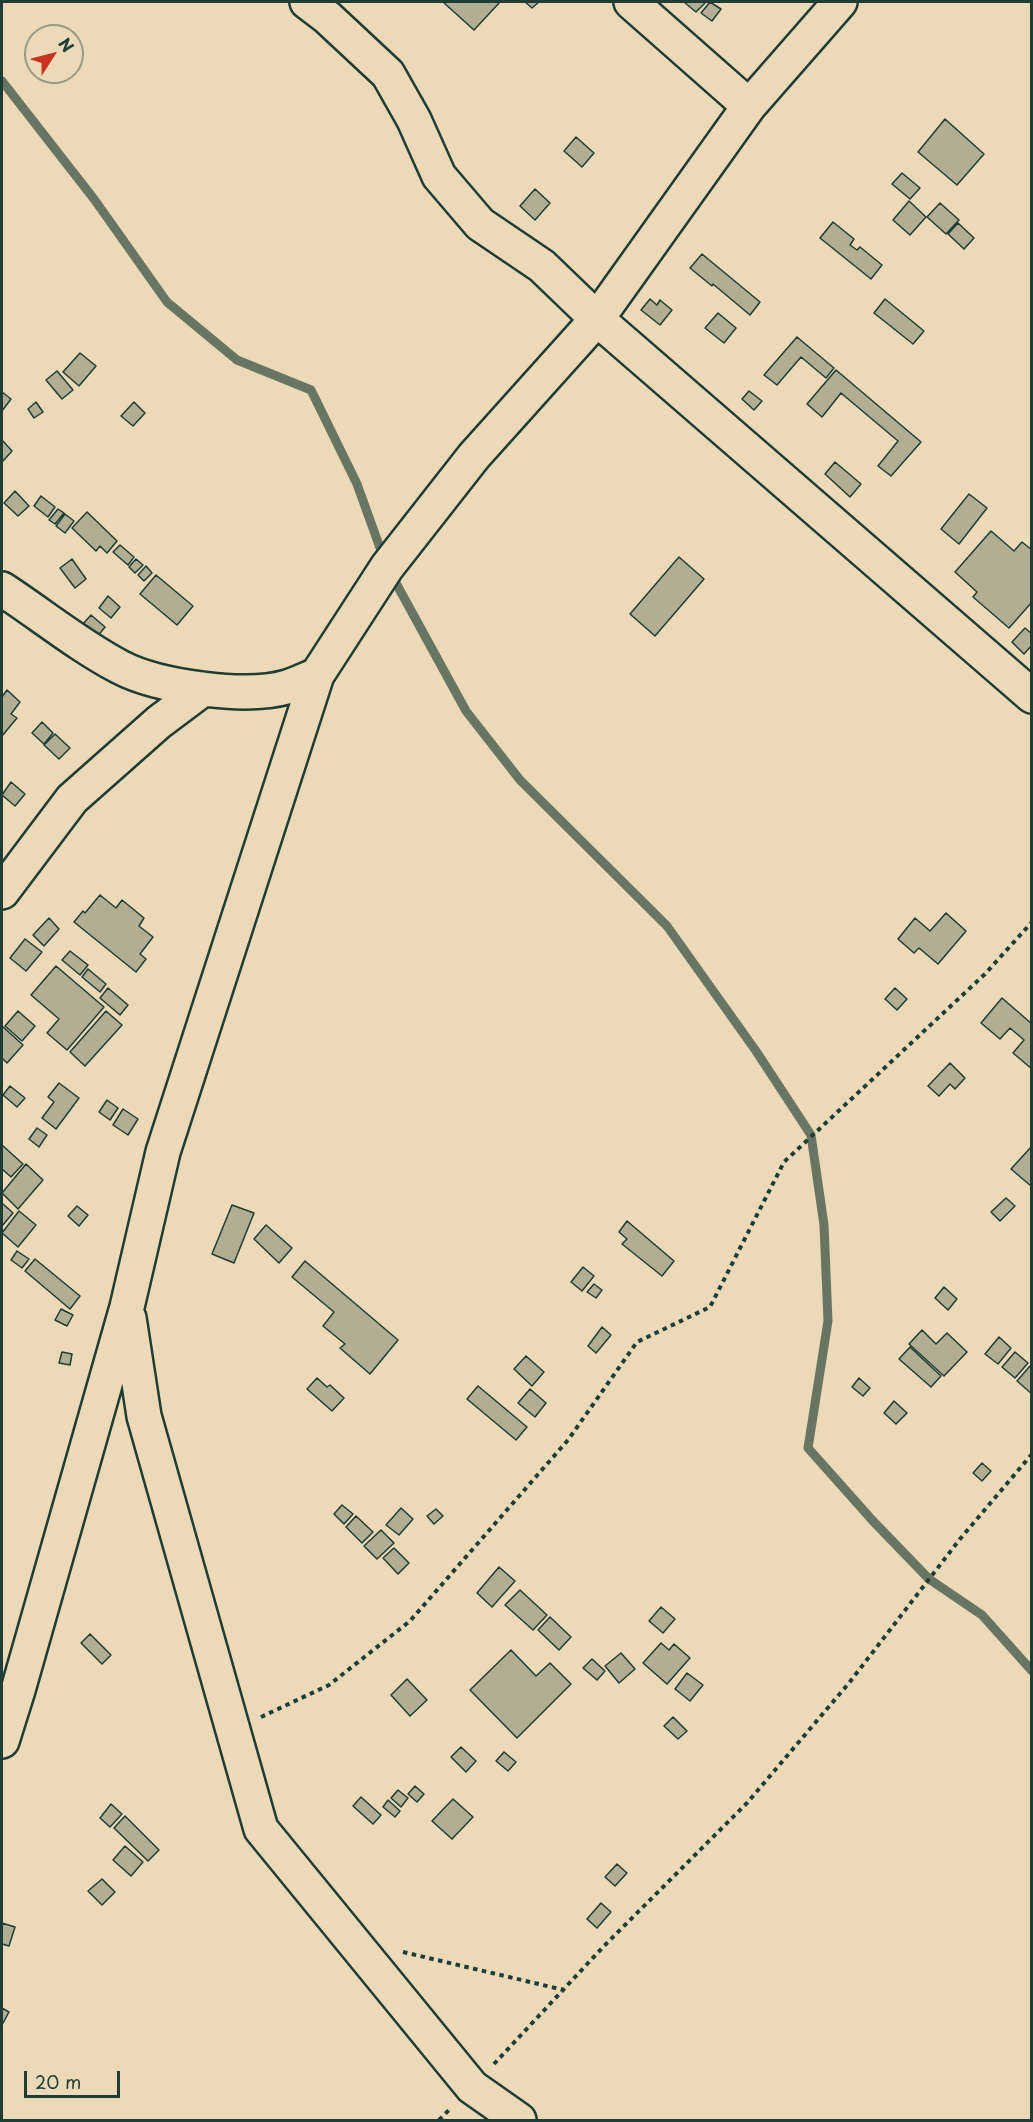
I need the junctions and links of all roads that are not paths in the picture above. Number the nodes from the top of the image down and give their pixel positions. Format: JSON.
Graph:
{"nodes":[{"id":1,"x":307,"y":2,"type":"edge"},
{"id":2,"x":631,"y":2,"type":"edge"},
{"id":3,"x":840,"y":2,"type":"edge"},
{"id":4,"x":749,"y":106,"type":"junction"},
{"id":5,"x":597,"y":319,"type":"junction"},
{"id":6,"x":2,"y":589,"type":"edge"},
{"id":7,"x":317,"y":675,"type":"junction"},
{"id":8,"x":202,"y":689,"type":"junction"},
{"id":9,"x":1032,"y":696,"type":"edge"},
{"id":10,"x":2,"y":892,"type":"edge"},
{"id":11,"x":127,"y":1307,"type":"junction"},
{"id":12,"x":2,"y":1741,"type":"edge"},
{"id":13,"x":519,"y":2121,"type":"edge"}],
"edges":[{"from":1,"to":5,"type":"street"},
{"from":2,"to":4,"type":"street"},
{"from":3,"to":4,"type":"street"},
{"from":4,"to":5,"type":"street"},
{"from":5,"to":7,"type":"street"},
{"from":5,"to":9,"type":"street"},
{"from":6,"to":8,"type":"street"},
{"from":7,"to":8,"type":"street"},
{"from":7,"to":11,"type":"street"},
{"from":8,"to":10,"type":"street"},
{"from":11,"to":12,"type":"street"},
{"from":11,"to":13,"type":"street"}]}
